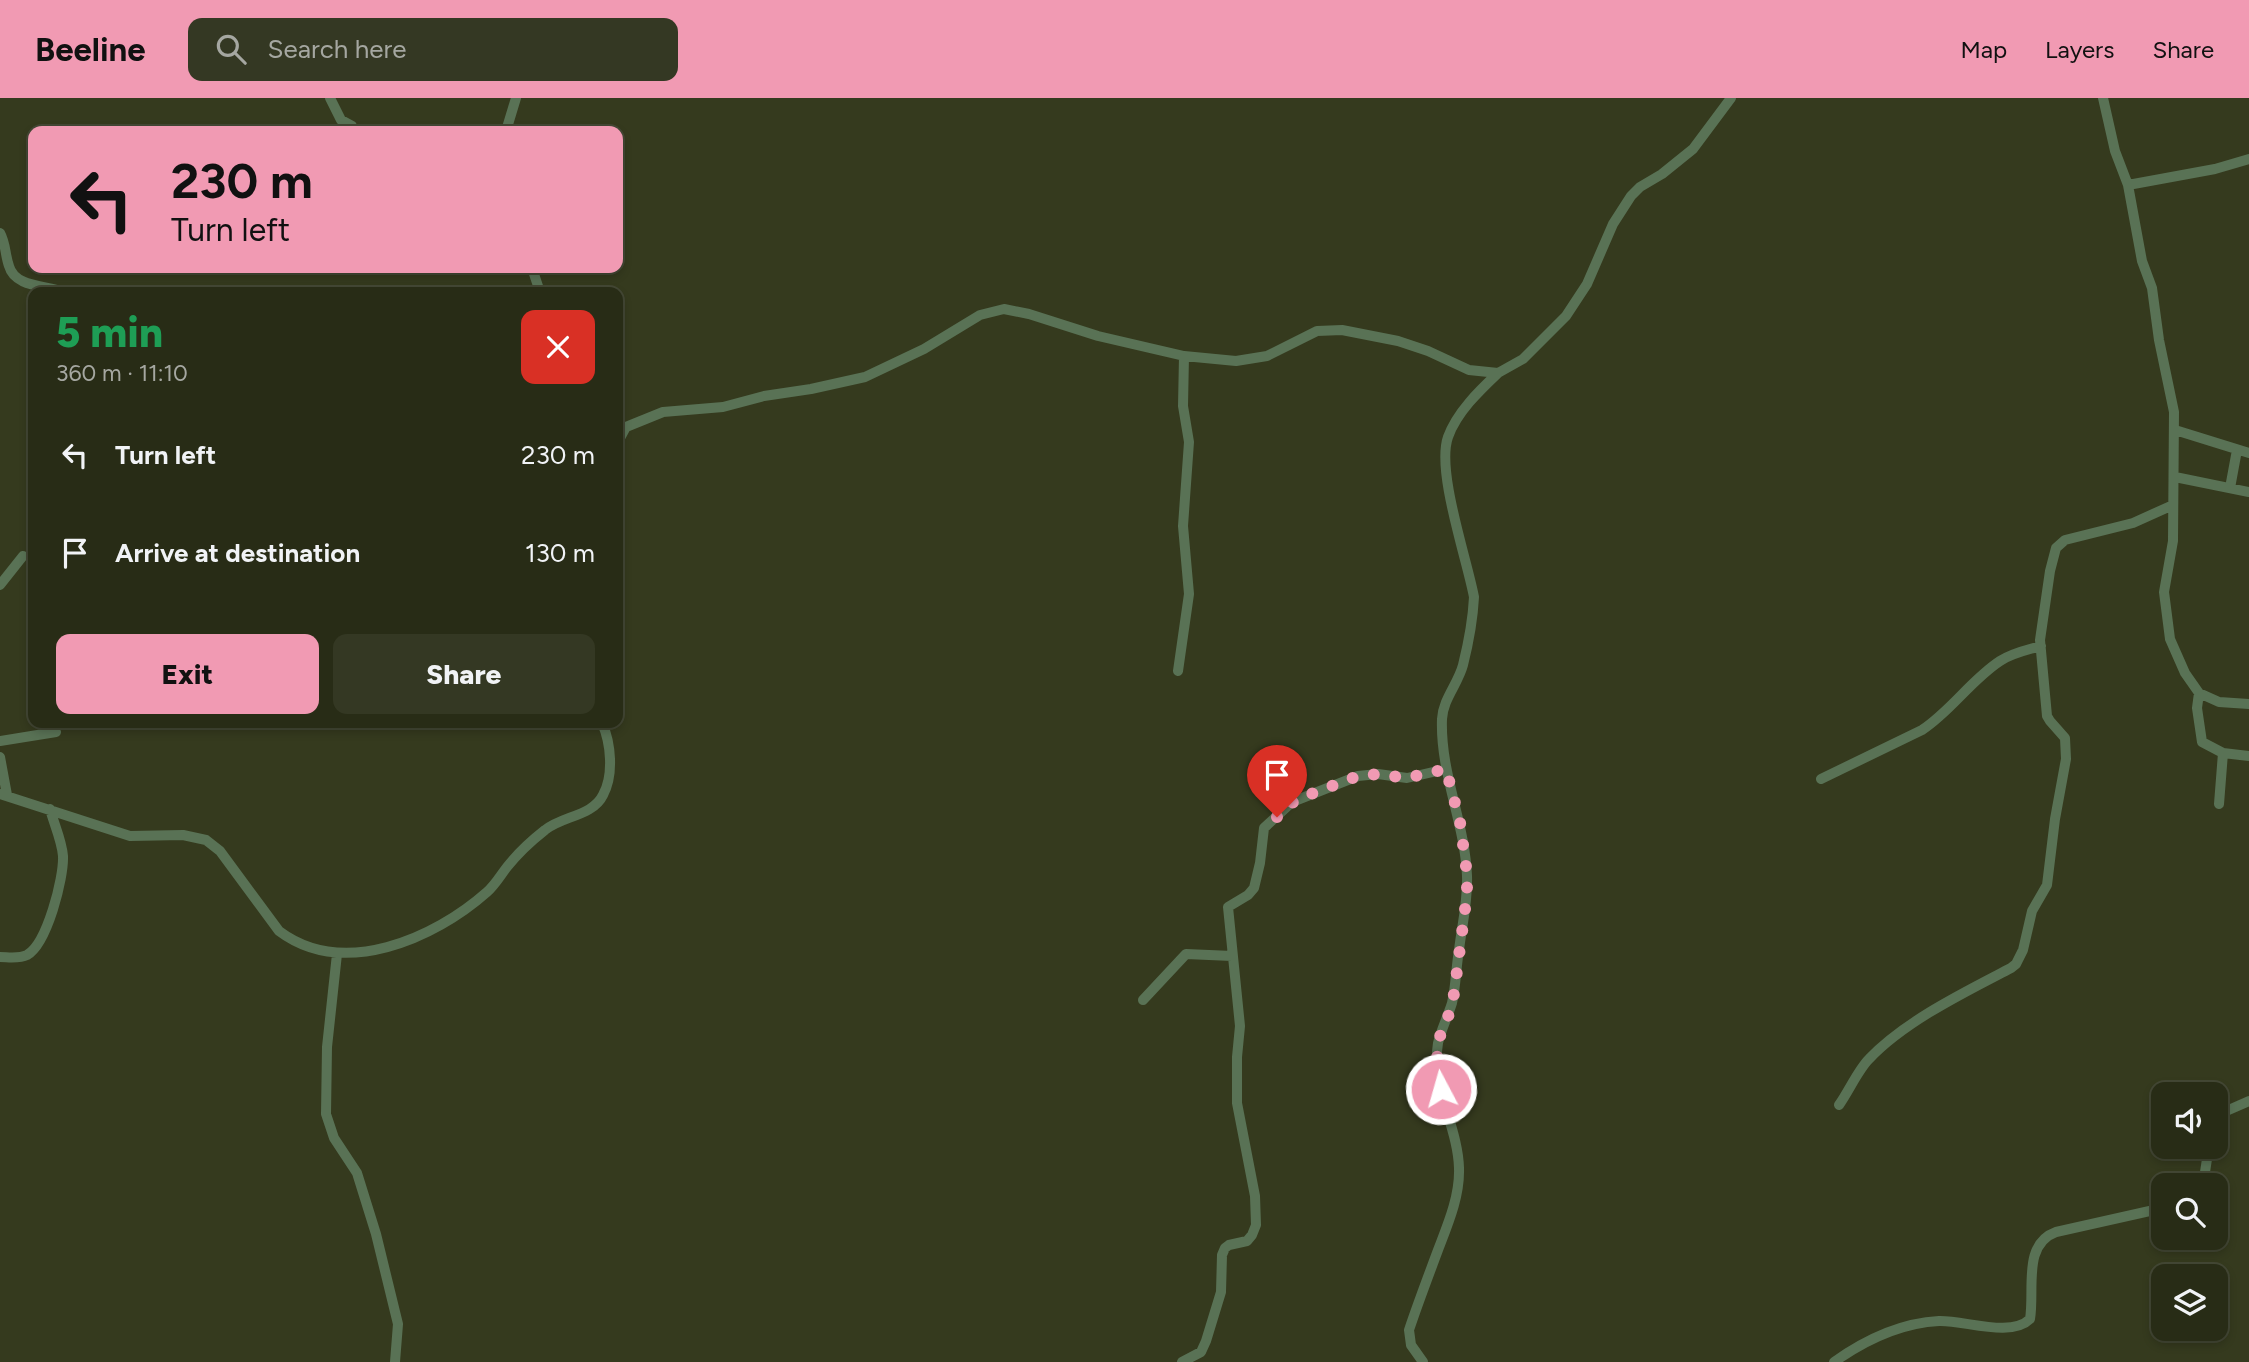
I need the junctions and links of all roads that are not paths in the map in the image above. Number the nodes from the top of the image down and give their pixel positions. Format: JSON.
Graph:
{"nodes":[{"id":1,"x":330,"y":98,"type":"edge"},
{"id":2,"x":516,"y":98,"type":"edge"},
{"id":3,"x":1731,"y":98,"type":"edge"},
{"id":4,"x":2103,"y":98,"type":"edge"},
{"id":5,"x":352,"y":126,"type":"edge"},
{"id":6,"x":508,"y":126,"type":"edge"},
{"id":7,"x":2249,"y":159,"type":"edge"},
{"id":8,"x":2127,"y":185,"type":"junction"},
{"id":9,"x":0,"y":233,"type":"edge"},
{"id":10,"x":44,"y":287,"type":"edge"},
{"id":11,"x":1184,"y":356,"type":"junction"},
{"id":12,"x":1498,"y":373,"type":"junction"},
{"id":13,"x":623,"y":427,"type":"edge"},
{"id":14,"x":2175,"y":429,"type":"junction"},
{"id":15,"x":2236,"y":450,"type":"junction"},
{"id":16,"x":2249,"y":453,"type":"edge"},
{"id":17,"x":2175,"y":477,"type":"junction"},
{"id":18,"x":2230,"y":488,"type":"junction"},
{"id":19,"x":2249,"y":492,"type":"edge"},
{"id":20,"x":2173,"y":505,"type":"junction"},
{"id":21,"x":23,"y":556,"type":"dead end"},
{"id":22,"x":0,"y":585,"type":"edge"},
{"id":23,"x":2041,"y":646,"type":"junction"},
{"id":24,"x":1178,"y":671,"type":"dead end"},
{"id":25,"x":2199,"y":693,"type":"junction"},
{"id":26,"x":2249,"y":705,"type":"edge"},
{"id":27,"x":603,"y":728,"type":"edge"},
{"id":28,"x":56,"y":732,"type":"dead end"},
{"id":29,"x":0,"y":741,"type":"edge"},
{"id":30,"x":2222,"y":753,"type":"junction"},
{"id":31,"x":2249,"y":756,"type":"edge"},
{"id":32,"x":0,"y":757,"type":"edge"},
{"id":33,"x":1446,"y":769,"type":"junction"},
{"id":34,"x":1821,"y":779,"type":"dead end"},
{"id":35,"x":4,"y":795,"type":"edge"},
{"id":36,"x":2219,"y":804,"type":"dead end"},
{"id":37,"x":50,"y":809,"type":"junction"},
{"id":38,"x":337,"y":954,"type":"junction"},
{"id":39,"x":1232,"y":956,"type":"junction"},
{"id":40,"x":0,"y":957,"type":"edge"},
{"id":41,"x":1143,"y":1000,"type":"dead end"},
{"id":42,"x":2249,"y":1101,"type":"edge"},
{"id":43,"x":1839,"y":1105,"type":"dead end"},
{"id":44,"x":2228,"y":1110,"type":"edge"},
{"id":45,"x":2151,"y":1211,"type":"edge"},
{"id":46,"x":395,"y":1362,"type":"edge"},
{"id":47,"x":1182,"y":1362,"type":"edge"},
{"id":48,"x":1423,"y":1362,"type":"edge"},
{"id":49,"x":1834,"y":1362,"type":"edge"}],
"edges":[{"from":1,"to":5,"type":"street"},
{"from":2,"to":6,"type":"street"},
{"from":3,"to":12,"type":"street"},
{"from":4,"to":8,"type":"street"},
{"from":7,"to":8,"type":"street"},
{"from":8,"to":14,"type":"street"},
{"from":9,"to":10,"type":"street"},
{"from":11,"to":12,"type":"street"},
{"from":11,"to":13,"type":"street"},
{"from":11,"to":24,"type":"street"},
{"from":12,"to":33,"type":"street"},
{"from":14,"to":15,"type":"street"},
{"from":14,"to":17,"type":"street"},
{"from":15,"to":16,"type":"street"},
{"from":15,"to":18,"type":"street"},
{"from":17,"to":18,"type":"street"},
{"from":17,"to":20,"type":"street"},
{"from":18,"to":19,"type":"street"},
{"from":20,"to":23,"type":"street"},
{"from":20,"to":25,"type":"street"},
{"from":21,"to":22,"type":"street"},
{"from":23,"to":34,"type":"street"},
{"from":23,"to":43,"type":"street"},
{"from":25,"to":26,"type":"street"},
{"from":25,"to":30,"type":"street"},
{"from":27,"to":38,"type":"street"},
{"from":28,"to":29,"type":"street"},
{"from":30,"to":31,"type":"street"},
{"from":30,"to":36,"type":"street"},
{"from":32,"to":35,"type":"street"},
{"from":33,"to":39,"type":"street"},
{"from":33,"to":48,"type":"street"},
{"from":35,"to":37,"type":"street"},
{"from":37,"to":38,"type":"street"},
{"from":37,"to":40,"type":"street"},
{"from":38,"to":46,"type":"street"},
{"from":39,"to":41,"type":"street"},
{"from":39,"to":47,"type":"street"},
{"from":42,"to":44,"type":"street"},
{"from":45,"to":49,"type":"street"}]}
